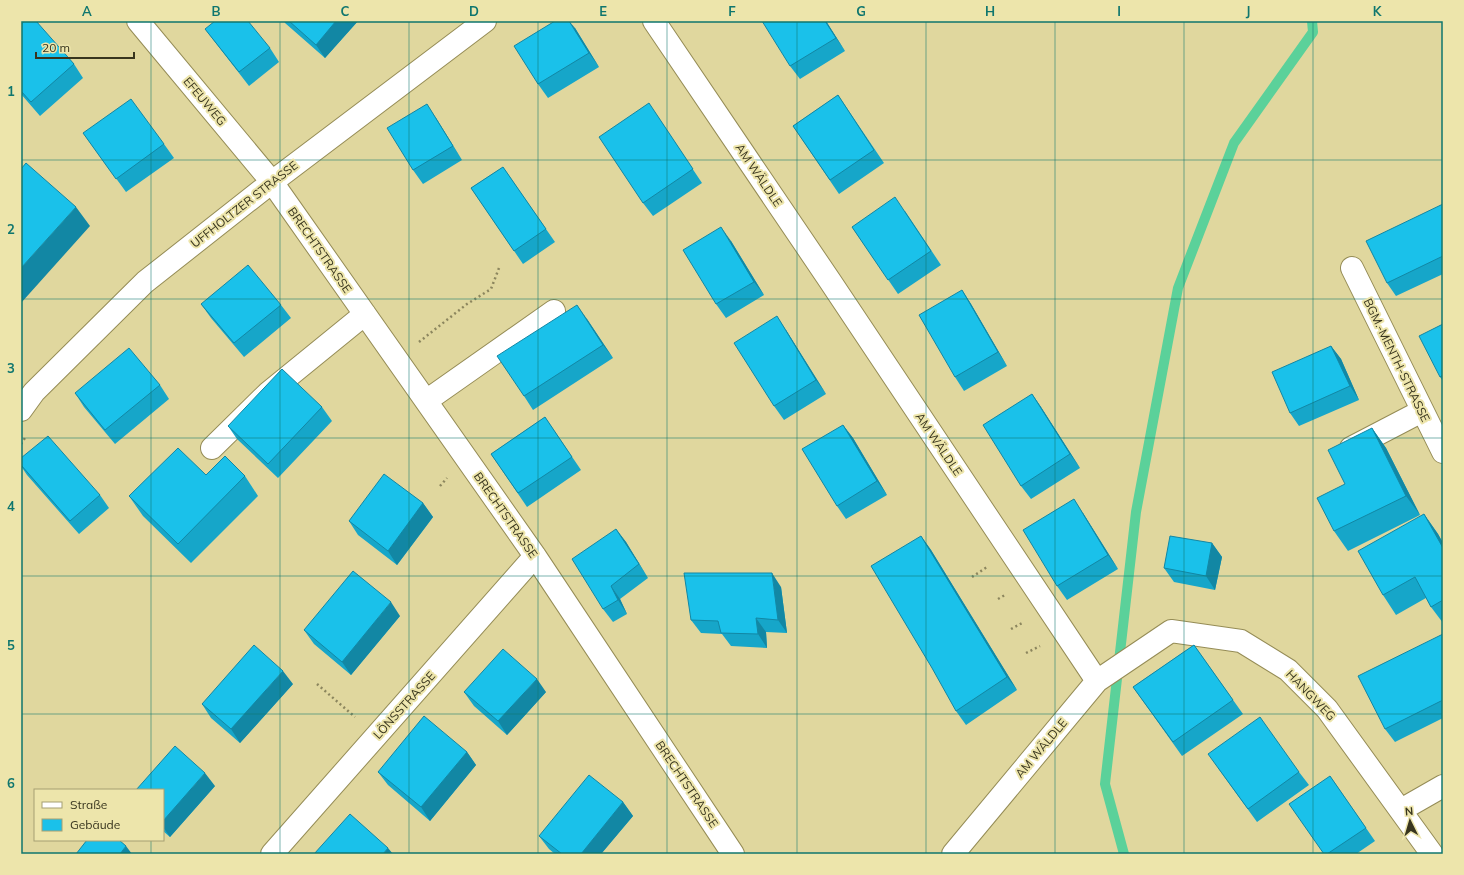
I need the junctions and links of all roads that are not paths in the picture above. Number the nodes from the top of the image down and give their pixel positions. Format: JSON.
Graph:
{"nodes":[{"id":1,"x":138,"y":21,"type":"edge"},
{"id":2,"x":485,"y":21,"type":"edge"},
{"id":3,"x":654,"y":21,"type":"edge"},
{"id":4,"x":272,"y":182,"type":"junction"},
{"id":5,"x":1352,"y":268,"type":"dead end"},
{"id":6,"x":554,"y":310,"type":"dead end"},
{"id":7,"x":365,"y":314,"type":"junction"},
{"id":8,"x":28,"y":386,"type":"edge"},
{"id":9,"x":426,"y":401,"type":"junction"},
{"id":10,"x":21,"y":410,"type":"edge"},
{"id":11,"x":1422,"y":411,"type":"junction"},
{"id":12,"x":212,"y":448,"type":"dead end"},
{"id":13,"x":1344,"y":452,"type":"edge"},
{"id":14,"x":1443,"y":452,"type":"edge"},
{"id":15,"x":535,"y":556,"type":"junction"},
{"id":16,"x":1097,"y":681,"type":"junction"},
{"id":17,"x":1443,"y":786,"type":"edge"},
{"id":18,"x":1401,"y":810,"type":"junction"},
{"id":19,"x":726,"y":851,"type":"edge"},
{"id":20,"x":272,"y":854,"type":"edge"},
{"id":21,"x":953,"y":854,"type":"edge"},
{"id":22,"x":1432,"y":854,"type":"edge"}],
"edges":[{"from":1,"to":4,"type":"street","name":"EFEUWEG"},
{"from":2,"to":4,"type":"street","name":"UFFHOLTZER STRASSE"},
{"from":3,"to":16,"type":"street","name":"AM WÄLDLE"},
{"from":4,"to":7,"type":"street","name":"BRECHTSTRASSE"},
{"from":4,"to":8,"type":"street","name":"UFFHOLTZER STRASSE"},
{"from":5,"to":11,"type":"street","name":"BGM.-MENTH-STRASSE"},
{"from":6,"to":9,"type":"street"},
{"from":7,"to":9,"type":"street","name":"BRECHTSTRASSE"},
{"from":7,"to":12,"type":"street"},
{"from":8,"to":10,"type":"street","name":"UFFHOLTZER STRASSE"},
{"from":9,"to":15,"type":"street","name":"BRECHTSTRASSE"},
{"from":11,"to":13,"type":"street"},
{"from":11,"to":14,"type":"street","name":"BGM.-MENTH-STRASSE"},
{"from":15,"to":19,"type":"street","name":"BRECHTSTRASSE"},
{"from":15,"to":20,"type":"street","name":"LÖNSSTRASSE"},
{"from":16,"to":18,"type":"street","name":"HANGWEG"},
{"from":16,"to":21,"type":"street","name":"AM WÄLDLE"},
{"from":17,"to":18,"type":"street"},
{"from":18,"to":22,"type":"street","name":"HANGWEG"}]}
